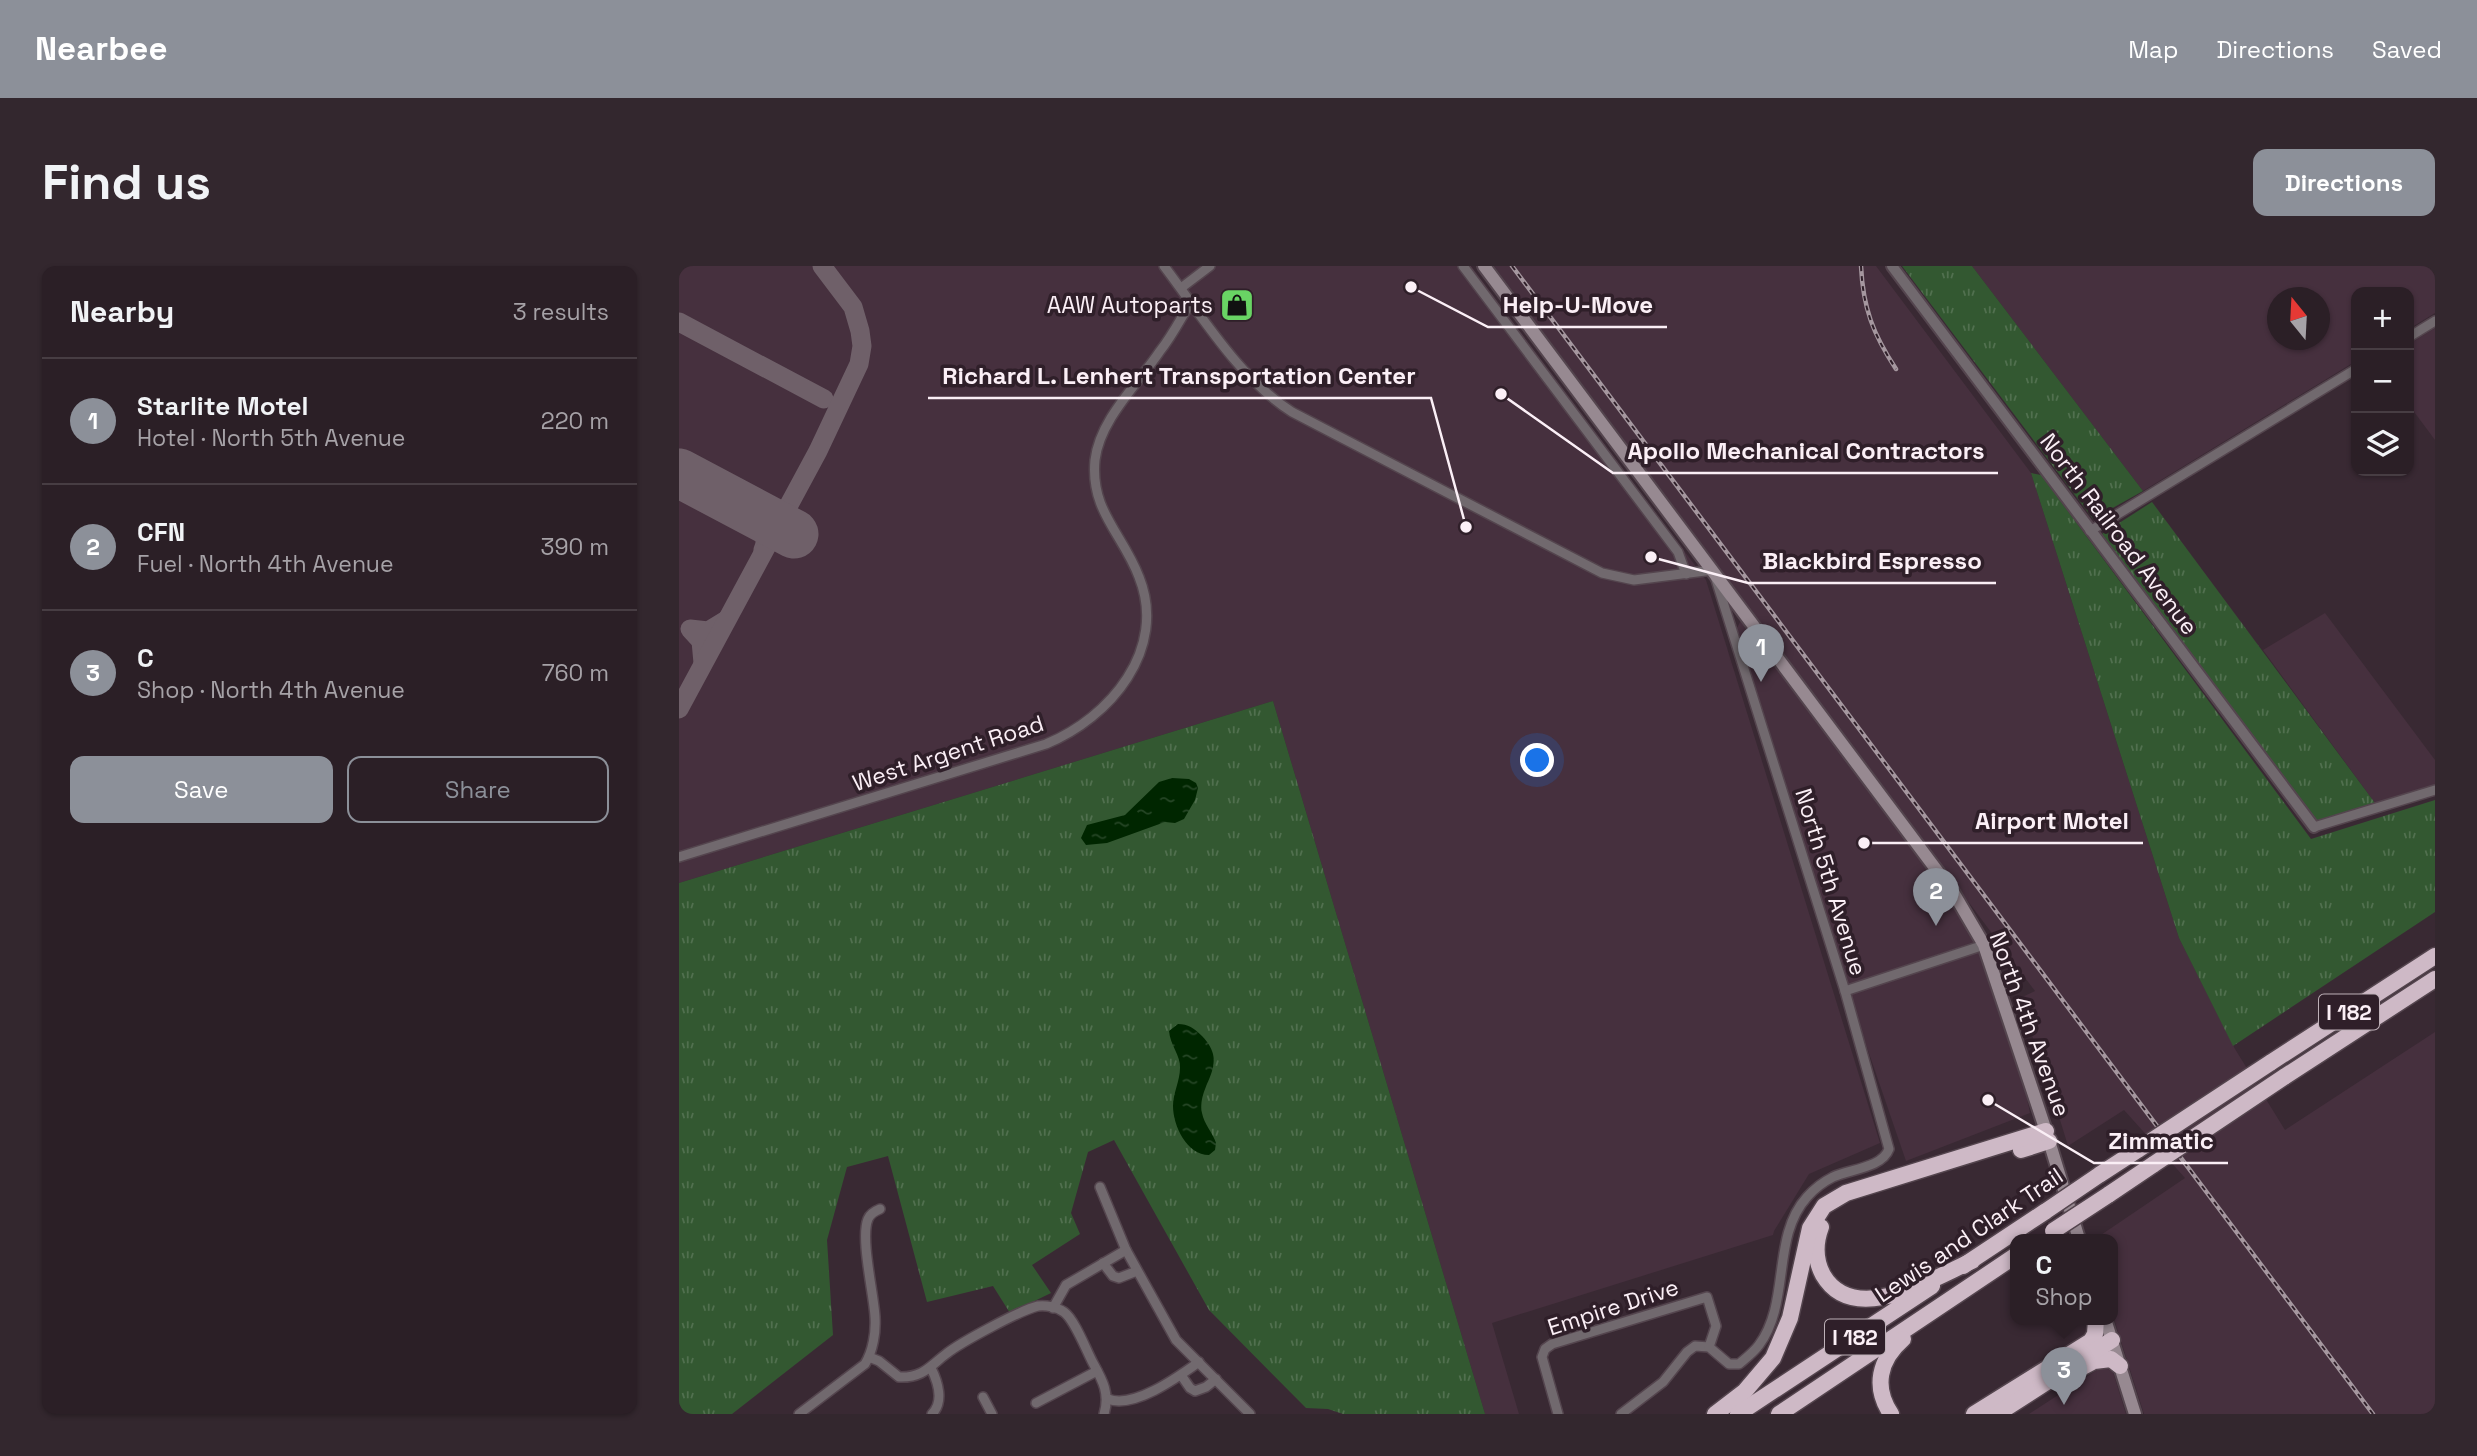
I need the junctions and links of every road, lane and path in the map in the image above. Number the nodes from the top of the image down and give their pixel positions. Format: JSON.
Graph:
{"nodes":[{"id":1,"x":1164,"y":266,"type":"edge"},
{"id":2,"x":1210,"y":266,"type":"edge"},
{"id":3,"x":1484,"y":266,"type":"edge"},
{"id":4,"x":1892,"y":266,"type":"edge"},
{"id":5,"x":1467,"y":268,"type":"edge"},
{"id":6,"x":1181,"y":288,"type":"junction"},
{"id":7,"x":1191,"y":302,"type":"junction"},
{"id":8,"x":2435,"y":321,"type":"edge"},
{"id":9,"x":2414,"y":334,"type":"edge"},
{"id":10,"x":2351,"y":372,"type":"edge"},
{"id":11,"x":2090,"y":531,"type":"junction"},
{"id":12,"x":1713,"y":570,"type":"junction"},
{"id":13,"x":1686,"y":574,"type":"junction"},
{"id":14,"x":2435,"y":790,"type":"edge"},
{"id":15,"x":2313,"y":827,"type":"joint"},
{"id":16,"x":679,"y":857,"type":"edge"},
{"id":17,"x":1984,"y":945,"type":"junction"},
{"id":18,"x":2433,"y":957,"type":"edge"},
{"id":19,"x":2435,"y":979,"type":"edge"},
{"id":20,"x":1845,"y":991,"type":"junction"},
{"id":21,"x":2435,"y":992,"type":"edge"},
{"id":22,"x":2349,"y":1036,"type":"junction"},
{"id":23,"x":2048,"y":1136,"type":"junction"},
{"id":24,"x":1100,"y":1188,"type":"dead end"},
{"id":25,"x":880,"y":1209,"type":"dead end"},
{"id":26,"x":2011,"y":1234,"type":"edge"},
{"id":27,"x":2049,"y":1234,"type":"edge"},
{"id":28,"x":2077,"y":1234,"type":"edge"},
{"id":29,"x":2010,"y":1235,"type":"edge"},
{"id":30,"x":1126,"y":1250,"type":"junction"},
{"id":31,"x":2010,"y":1259,"type":"edge"},
{"id":32,"x":1972,"y":1261,"type":"junction"},
{"id":33,"x":1103,"y":1263,"type":"junction"},
{"id":34,"x":1137,"y":1271,"type":"junction"},
{"id":35,"x":1940,"y":1306,"type":"junction"},
{"id":36,"x":1053,"y":1308,"type":"junction"},
{"id":37,"x":2096,"y":1325,"type":"edge"},
{"id":38,"x":2107,"y":1325,"type":"edge"},
{"id":39,"x":2112,"y":1340,"type":"junction"},
{"id":40,"x":2091,"y":1341,"type":"junction"},
{"id":41,"x":1710,"y":1347,"type":"junction"},
{"id":42,"x":869,"y":1357,"type":"junction"},
{"id":43,"x":1199,"y":1362,"type":"junction"},
{"id":44,"x":2120,"y":1366,"type":"junction"},
{"id":45,"x":931,"y":1368,"type":"junction"},
{"id":46,"x":1097,"y":1371,"type":"junction"},
{"id":47,"x":1181,"y":1375,"type":"junction"},
{"id":48,"x":1216,"y":1379,"type":"junction"},
{"id":49,"x":983,"y":1397,"type":"dead end"},
{"id":50,"x":1108,"y":1399,"type":"junction"},
{"id":51,"x":1036,"y":1403,"type":"dead end"},
{"id":52,"x":799,"y":1414,"type":"edge"},
{"id":53,"x":932,"y":1414,"type":"edge"},
{"id":54,"x":992,"y":1414,"type":"edge"},
{"id":55,"x":1104,"y":1414,"type":"edge"},
{"id":56,"x":1250,"y":1414,"type":"edge"},
{"id":57,"x":1558,"y":1414,"type":"edge"},
{"id":58,"x":1621,"y":1414,"type":"edge"},
{"id":59,"x":1715,"y":1414,"type":"edge"},
{"id":60,"x":1738,"y":1414,"type":"edge"},
{"id":61,"x":1779,"y":1414,"type":"edge"},
{"id":62,"x":1891,"y":1414,"type":"edge"},
{"id":63,"x":1974,"y":1414,"type":"edge"},
{"id":64,"x":1999,"y":1414,"type":"edge"},
{"id":65,"x":2135,"y":1414,"type":"edge"}],
"edges":[{"from":1,"to":6,"type":"street"},
{"from":2,"to":6,"type":"street"},
{"from":3,"to":12,"type":"main road","name":"North 4th Avenue"},
{"from":4,"to":11,"type":"street","name":"North Railroad Avenue"},
{"from":5,"to":13,"type":"street"},
{"from":6,"to":7,"type":"street"},
{"from":7,"to":13,"type":"street"},
{"from":7,"to":16,"type":"street","name":"West Argent Road"},
{"from":8,"to":9,"type":"street"},
{"from":10,"to":11,"type":"street"},
{"from":11,"to":15,"type":"street","name":"North Railroad Avenue"},
{"from":12,"to":13,"type":"street"},
{"from":12,"to":17,"type":"main road","name":"North 4th Avenue"},
{"from":12,"to":20,"type":"street","name":"North 5th Avenue"},
{"from":14,"to":15,"type":"street"},
{"from":17,"to":20,"type":"street"},
{"from":17,"to":23,"type":"main road","name":"North 4th Avenue"},
{"from":18,"to":26,"type":"highway","name":"Lewis and Clark Trail","number":"I 182","bridge":true},
{"from":19,"to":22,"type":"highway","name":"Lewis and Clark Trail","number":"I 182"},
{"from":20,"to":41,"type":"street","name":"North 5th Avenue"},
{"from":21,"to":22,"type":"highway"},
{"from":22,"to":27,"type":"highway","name":"Lewis and Clark Trail","number":"I 182","bridge":true},
{"from":23,"to":28,"type":"main road","name":"North 4th Avenue"},
{"from":23,"to":32,"type":"highway"},
{"from":23,"to":59,"type":"highway"},
{"from":24,"to":30,"type":"street"},
{"from":25,"to":42,"type":"street"},
{"from":29,"to":32,"type":"highway","name":"Lewis and Clark Trail","number":"I 182","bridge":true},
{"from":30,"to":33,"type":"street"},
{"from":30,"to":34,"type":"street"},
{"from":31,"to":35,"type":"highway","name":"Lewis and Clark Trail","number":"I 182"},
{"from":32,"to":60,"type":"highway","name":"Lewis and Clark Trail","number":"I 182"},
{"from":33,"to":34,"type":"street"},
{"from":33,"to":36,"type":"street"},
{"from":34,"to":43,"type":"street"},
{"from":35,"to":61,"type":"highway","name":"Lewis and Clark Trail","number":"I 182"},
{"from":35,"to":62,"type":"highway"},
{"from":36,"to":45,"type":"street"},
{"from":36,"to":46,"type":"street"},
{"from":37,"to":40,"type":"highway"},
{"from":38,"to":39,"type":"main road"},
{"from":39,"to":40,"type":"highway"},
{"from":39,"to":44,"type":"main road"},
{"from":39,"to":64,"type":"highway"},
{"from":40,"to":63,"type":"highway"},
{"from":41,"to":57,"type":"street","name":"Empire Drive"},
{"from":41,"to":58,"type":"street"},
{"from":42,"to":45,"type":"street"},
{"from":42,"to":52,"type":"street"},
{"from":43,"to":47,"type":"street"},
{"from":43,"to":48,"type":"street"},
{"from":44,"to":64,"type":"highway"},
{"from":44,"to":65,"type":"main road"},
{"from":45,"to":53,"type":"street"},
{"from":46,"to":50,"type":"street"},
{"from":46,"to":51,"type":"street"},
{"from":47,"to":48,"type":"street"},
{"from":47,"to":50,"type":"street"},
{"from":48,"to":56,"type":"street"},
{"from":49,"to":54,"type":"street"},
{"from":50,"to":55,"type":"street"}]}
